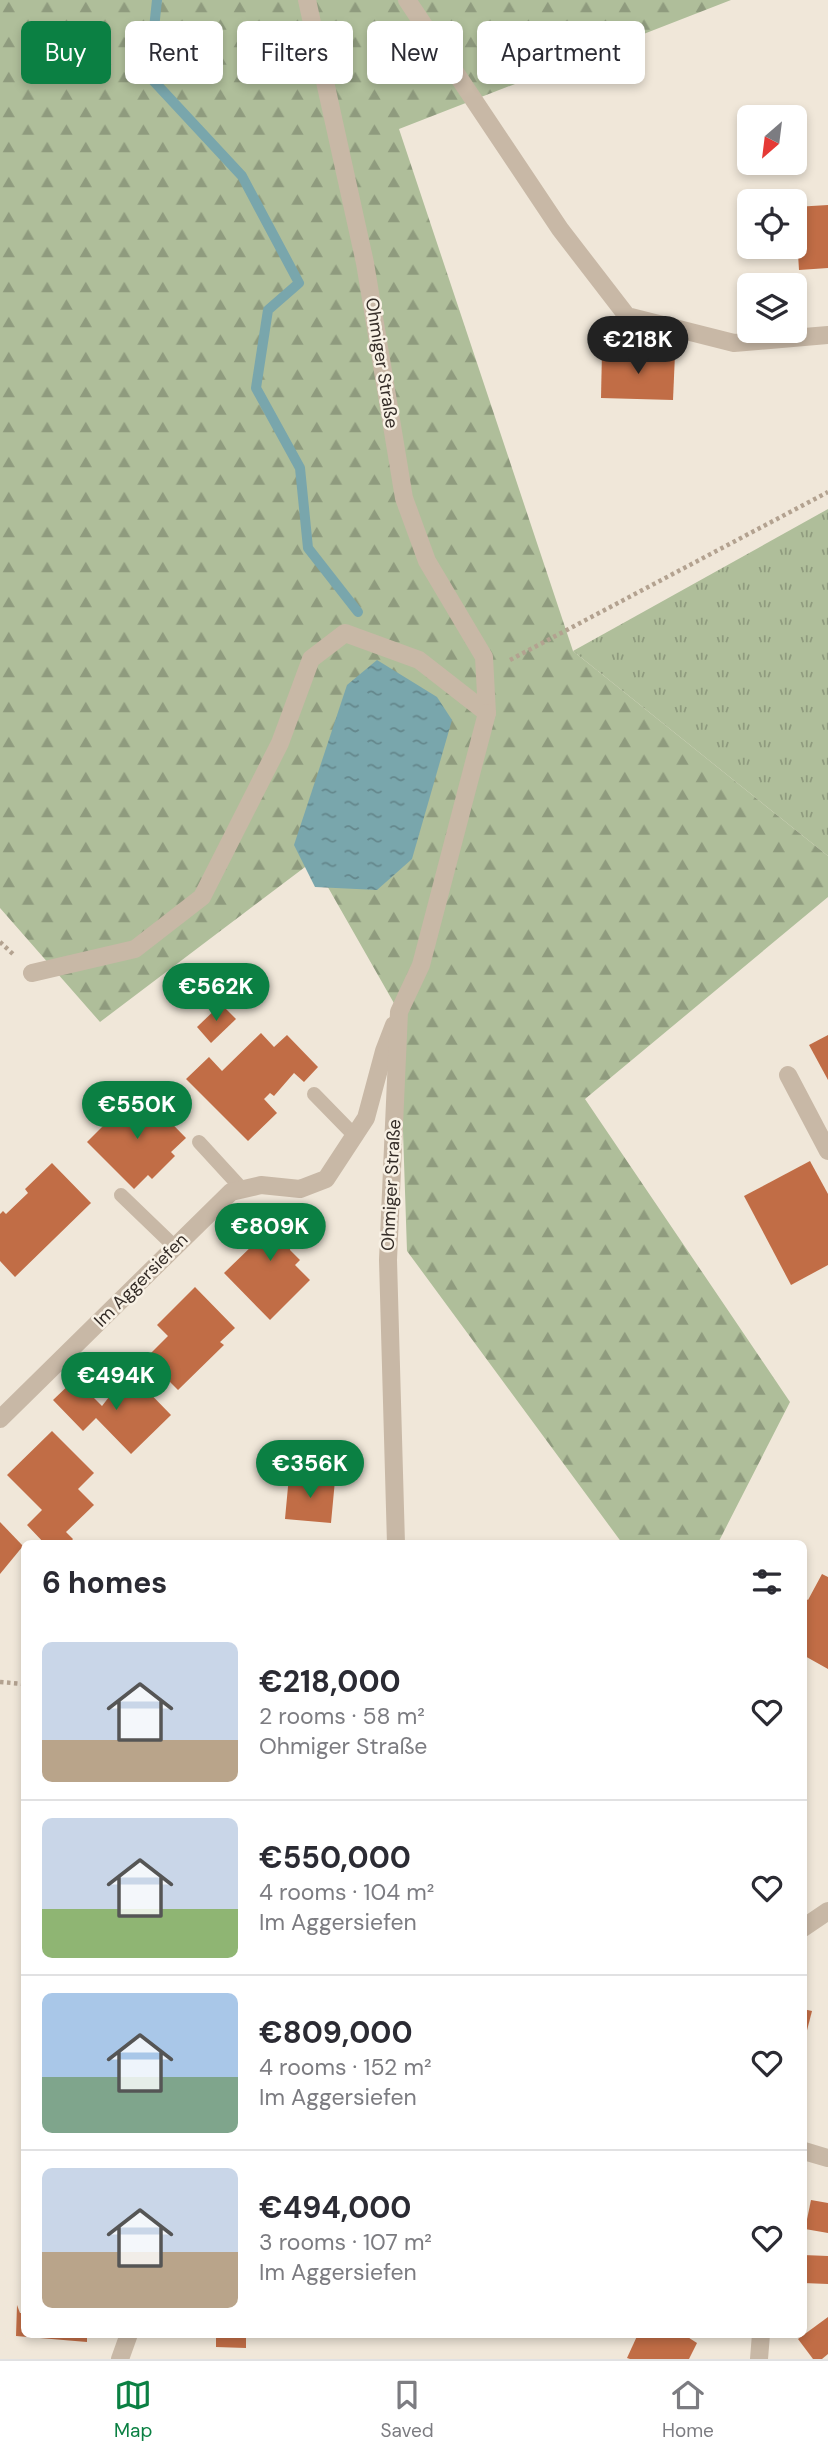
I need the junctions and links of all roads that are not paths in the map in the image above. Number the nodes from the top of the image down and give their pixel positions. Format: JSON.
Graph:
{"nodes":[{"id":1,"x":307,"y":0,"type":"edge"},
{"id":2,"x":407,"y":0,"type":"edge"},
{"id":3,"x":828,"y":335,"type":"edge"},
{"id":4,"x":487,"y":713,"type":"junction"},
{"id":5,"x":32,"y":973,"type":"dead end"},
{"id":6,"x":399,"y":1012,"type":"junction"},
{"id":7,"x":788,"y":1075,"type":"dead end"},
{"id":8,"x":314,"y":1094,"type":"dead end"},
{"id":9,"x":354,"y":1135,"type":"junction"},
{"id":10,"x":199,"y":1142,"type":"dead end"},
{"id":11,"x":828,"y":1151,"type":"edge"},
{"id":12,"x":243,"y":1189,"type":"junction"},
{"id":13,"x":121,"y":1195,"type":"dead end"},
{"id":14,"x":175,"y":1247,"type":"junction"},
{"id":15,"x":0,"y":1419,"type":"edge"},
{"id":16,"x":396,"y":1540,"type":"edge"},
{"id":17,"x":828,"y":1911,"type":"edge"},
{"id":18,"x":807,"y":1925,"type":"edge"},
{"id":19,"x":807,"y":2153,"type":"edge"},
{"id":20,"x":828,"y":2158,"type":"edge"},
{"id":21,"x":128,"y":2338,"type":"edge"},
{"id":22,"x":761,"y":2338,"type":"edge"},
{"id":23,"x":120,"y":2359,"type":"edge"},
{"id":24,"x":759,"y":2359,"type":"edge"}],
"edges":[{"from":1,"to":4,"type":"street","name":"Ohmiger Straße"},
{"from":2,"to":3,"type":"street"},
{"from":4,"to":5,"type":"street"},
{"from":4,"to":6,"type":"street","name":"Ohmiger Straße"},
{"from":6,"to":9,"type":"street","name":"Im Aggersiefen"},
{"from":6,"to":16,"type":"street","name":"Ohmiger Straße"},
{"from":7,"to":11,"type":"street"},
{"from":8,"to":9,"type":"lane"},
{"from":9,"to":12,"type":"street","name":"Im Aggersiefen"},
{"from":10,"to":12,"type":"lane"},
{"from":12,"to":14,"type":"street","name":"Im Aggersiefen"},
{"from":13,"to":14,"type":"lane"},
{"from":14,"to":15,"type":"street","name":"Im Aggersiefen"},
{"from":17,"to":18,"type":"street"},
{"from":19,"to":20,"type":"street"},
{"from":21,"to":23,"type":"street"},
{"from":22,"to":24,"type":"street"}]}
